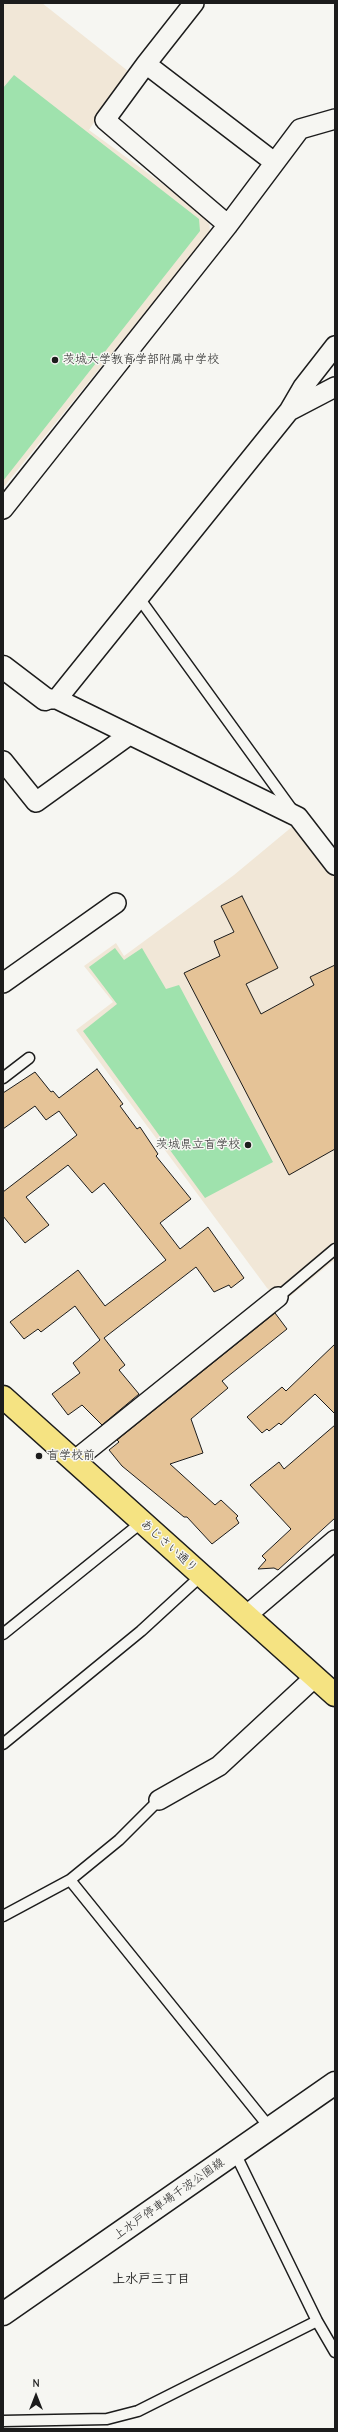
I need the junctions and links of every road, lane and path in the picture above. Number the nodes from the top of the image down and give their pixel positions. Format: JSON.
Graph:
{"nodes":[{"id":1,"x":194,"y":3,"type":"edge"},
{"id":2,"x":146,"y":64,"type":"junction"},
{"id":3,"x":335,"y":119,"type":"edge"},
{"id":4,"x":274,"y":162,"type":"junction"},
{"id":5,"x":228,"y":225,"type":"junction"},
{"id":6,"x":335,"y":346,"type":"edge"},
{"id":7,"x":335,"y":387,"type":"edge"},
{"id":8,"x":289,"y":411,"type":"junction"},
{"id":9,"x":3,"y":509,"type":"edge"},
{"id":10,"x":139,"y":598,"type":"junction"},
{"id":11,"x":3,"y":667,"type":"edge"},
{"id":12,"x":51,"y":699,"type":"junction"},
{"id":13,"x":130,"y":735,"type":"junction"},
{"id":14,"x":3,"y":761,"type":"edge"},
{"id":15,"x":298,"y":817,"type":"junction"},
{"id":16,"x":335,"y":865,"type":"edge"},
{"id":17,"x":116,"y":903,"type":"dead end"},
{"id":18,"x":3,"y":983,"type":"edge"},
{"id":19,"x":29,"y":1058,"type":"dead end"},
{"id":20,"x":3,"y":1078,"type":"edge"},
{"id":21,"x":335,"y":1248,"type":"edge"},
{"id":22,"x":278,"y":1297,"type":"joint"},
{"id":23,"x":4,"y":1399,"type":"edge"},
{"id":24,"x":74,"y":1461,"type":"junction"},
{"id":25,"x":142,"y":1522,"type":"junction"},
{"id":26,"x":335,"y":1540,"type":"edge"},
{"id":27,"x":202,"y":1575,"type":"junction"},
{"id":28,"x":247,"y":1615,"type":"junction"},
{"id":29,"x":3,"y":1634,"type":"edge"},
{"id":30,"x":315,"y":1677,"type":"junction"},
{"id":31,"x":335,"y":1695,"type":"edge"},
{"id":32,"x":3,"y":1744,"type":"edge"},
{"id":33,"x":159,"y":1800,"type":"joint"},
{"id":34,"x":70,"y":1880,"type":"junction"},
{"id":35,"x":3,"y":1916,"type":"edge"},
{"id":36,"x":335,"y":2083,"type":"edge"},
{"id":37,"x":270,"y":2128,"type":"junction"},
{"id":38,"x":235,"y":2153,"type":"junction"},
{"id":39,"x":3,"y":2314,"type":"edge"},
{"id":40,"x":317,"y":2321,"type":"junction"},
{"id":41,"x":335,"y":2352,"type":"edge"},
{"id":42,"x":3,"y":2421,"type":"edge"}],
"edges":[{"from":1,"to":2,"type":"street"},
{"from":2,"to":4,"type":"street"},
{"from":2,"to":5,"type":"street"},
{"from":3,"to":4,"type":"street"},
{"from":4,"to":5,"type":"street"},
{"from":5,"to":9,"type":"street"},
{"from":6,"to":8,"type":"street"},
{"from":7,"to":8,"type":"street"},
{"from":8,"to":10,"type":"street"},
{"from":10,"to":12,"type":"street"},
{"from":10,"to":15,"type":"lane"},
{"from":11,"to":12,"type":"main road"},
{"from":12,"to":13,"type":"street"},
{"from":13,"to":14,"type":"street"},
{"from":13,"to":15,"type":"street"},
{"from":15,"to":16,"type":"street"},
{"from":17,"to":18,"type":"street"},
{"from":19,"to":20,"type":"lane"},
{"from":21,"to":22,"type":"lane"},
{"from":22,"to":24,"type":"street"},
{"from":23,"to":24,"type":"highway","name":"あじさい通り"},
{"from":24,"to":25,"type":"highway","name":"あじさい通り"},
{"from":25,"to":27,"type":"highway","name":"あじさい通り"},
{"from":25,"to":29,"type":"lane"},
{"from":26,"to":28,"type":"street"},
{"from":27,"to":28,"type":"highway","name":"あじさい通り"},
{"from":27,"to":32,"type":"lane"},
{"from":28,"to":30,"type":"highway","name":"あじさい通り"},
{"from":30,"to":31,"type":"highway","name":"あじさい通り"},
{"from":30,"to":33,"type":"street"},
{"from":33,"to":34,"type":"lane"},
{"from":34,"to":35,"type":"lane"},
{"from":34,"to":37,"type":"lane"},
{"from":36,"to":37,"type":"main road","name":"上水戸停車場千波公園線"},
{"from":37,"to":38,"type":"main road","name":"上水戸停車場千波公園線"},
{"from":38,"to":39,"type":"main road","name":"上水戸停車場千波公園線"},
{"from":38,"to":40,"type":"lane"},
{"from":40,"to":41,"type":"lane"},
{"from":40,"to":42,"type":"lane"}]}
